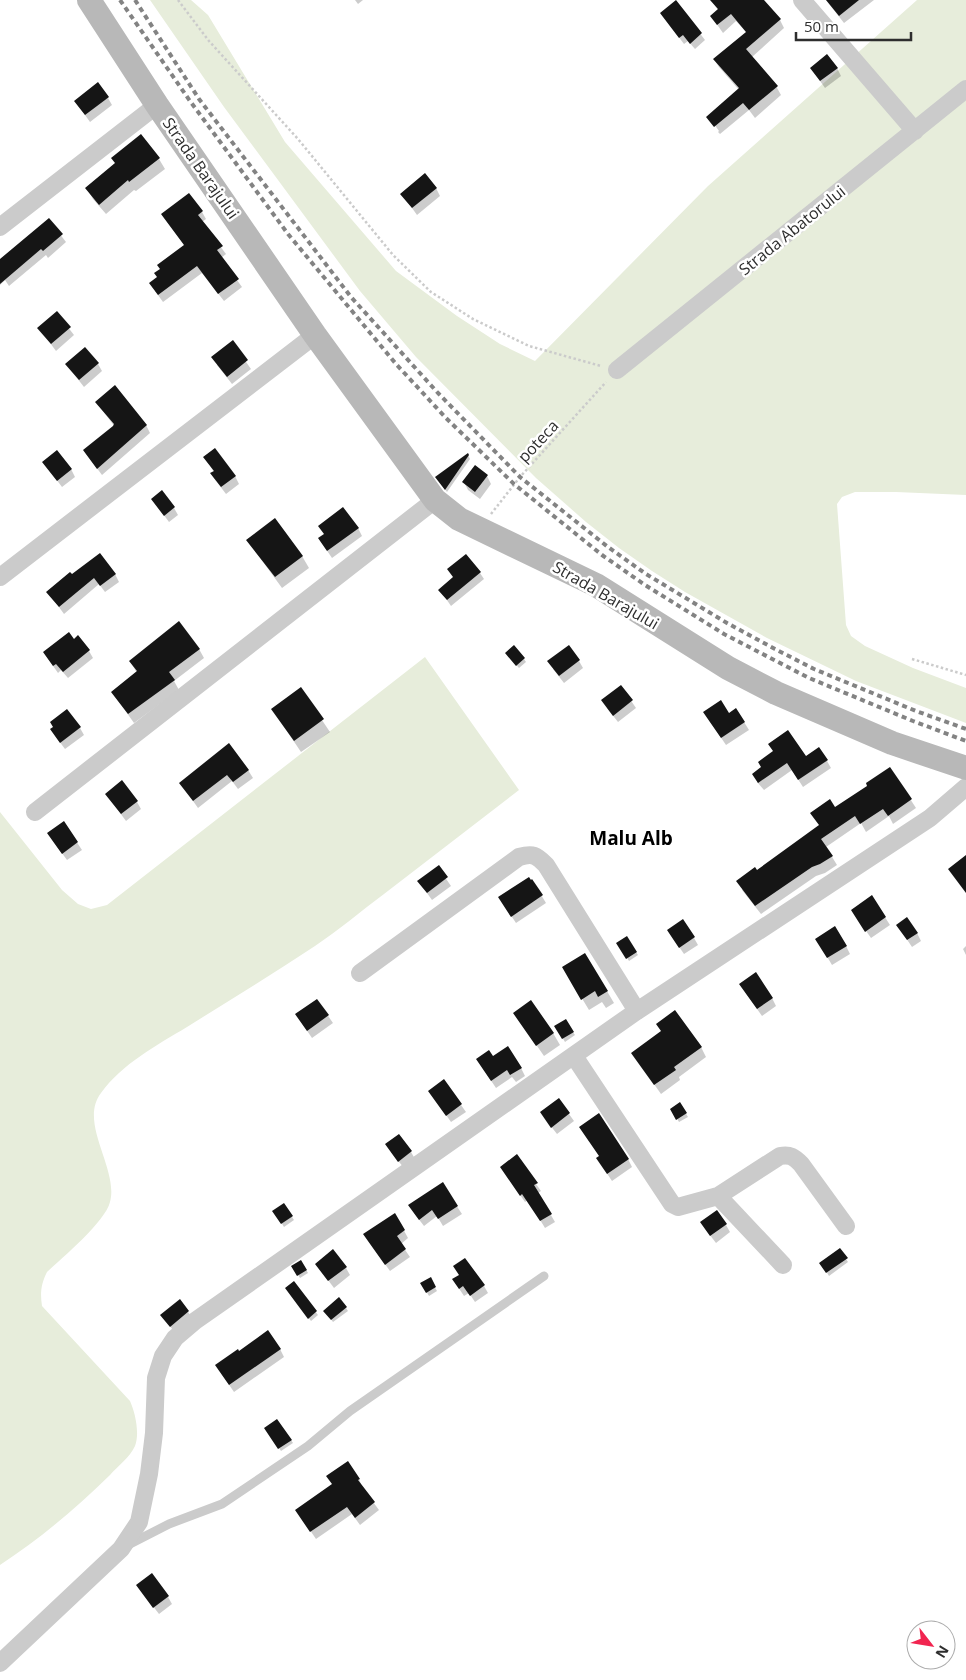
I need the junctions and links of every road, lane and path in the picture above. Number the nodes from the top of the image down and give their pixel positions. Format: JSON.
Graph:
{"nodes":[{"id":1,"x":89,"y":0,"type":"edge"},
{"id":2,"x":178,"y":0,"type":"edge"},
{"id":3,"x":802,"y":0,"type":"edge"},
{"id":4,"x":966,"y":89,"type":"edge"},
{"id":5,"x":157,"y":105,"type":"junction"},
{"id":6,"x":914,"y":131,"type":"junction"},
{"id":7,"x":0,"y":227,"type":"edge"},
{"id":8,"x":315,"y":335,"type":"junction"},
{"id":9,"x":617,"y":370,"type":"junction"},
{"id":10,"x":435,"y":500,"type":"junction"},
{"id":11,"x":480,"y":530,"type":"junction"},
{"id":12,"x":0,"y":577,"type":"edge"},
{"id":13,"x":912,"y":659,"type":"dead end"},
{"id":14,"x":966,"y":675,"type":"edge"},
{"id":15,"x":966,"y":768,"type":"edge"},
{"id":16,"x":966,"y":787,"type":"edge"},
{"id":17,"x":35,"y":812,"type":"dead end"},
{"id":18,"x":360,"y":973,"type":"dead end"},
{"id":19,"x":637,"y":1011,"type":"junction"},
{"id":20,"x":574,"y":1056,"type":"junction"},
{"id":21,"x":718,"y":1196,"type":"junction"},
{"id":22,"x":846,"y":1226,"type":"dead end"},
{"id":23,"x":782,"y":1265,"type":"dead end"},
{"id":24,"x":544,"y":1276,"type":"dead end"},
{"id":25,"x":121,"y":1549,"type":"junction"},
{"id":26,"x":0,"y":1663,"type":"edge"}],
"edges":[{"from":1,"to":5,"type":"street","name":"Strada Barajului"},
{"from":2,"to":9,"type":"path"},
{"from":3,"to":6,"type":"street"},
{"from":4,"to":6,"type":"street","name":"Strada Abatorului"},
{"from":5,"to":7,"type":"street"},
{"from":5,"to":8,"type":"street","name":"Strada Barajului"},
{"from":6,"to":9,"type":"street","name":"Strada Abatorului"},
{"from":8,"to":10,"type":"street","name":"Strada Barajului"},
{"from":8,"to":12,"type":"street"},
{"from":9,"to":11,"type":"path","name":"poteca"},
{"from":10,"to":11,"type":"street","name":"Strada Barajului"},
{"from":10,"to":17,"type":"street"},
{"from":11,"to":15,"type":"street","name":"Strada Barajului"},
{"from":13,"to":14,"type":"path"},
{"from":16,"to":19,"type":"street"},
{"from":18,"to":19,"type":"street"},
{"from":19,"to":20,"type":"street"},
{"from":20,"to":21,"type":"street"},
{"from":20,"to":25,"type":"street"},
{"from":21,"to":22,"type":"street"},
{"from":21,"to":23,"type":"street"},
{"from":24,"to":25,"type":"lane"},
{"from":25,"to":26,"type":"street"}]}
